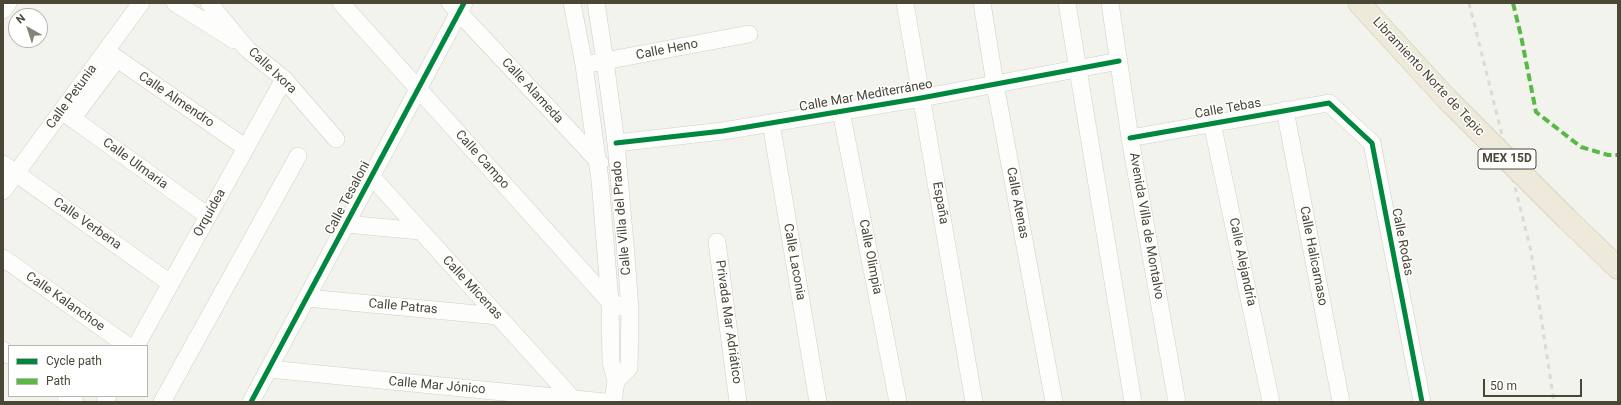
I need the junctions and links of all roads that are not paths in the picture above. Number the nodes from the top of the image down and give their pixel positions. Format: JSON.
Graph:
{"nodes":[{"id":1,"x":8,"y":3,"type":"edge"},
{"id":2,"x":141,"y":3,"type":"edge"},
{"id":3,"x":175,"y":3,"type":"edge"},
{"id":4,"x":209,"y":3,"type":"edge"},
{"id":5,"x":341,"y":3,"type":"edge"},
{"id":6,"x":573,"y":3,"type":"edge"},
{"id":7,"x":596,"y":3,"type":"edge"},
{"id":8,"x":905,"y":3,"type":"edge"},
{"id":9,"x":982,"y":3,"type":"edge"},
{"id":10,"x":1067,"y":3,"type":"edge"},
{"id":11,"x":1110,"y":3,"type":"edge"},
{"id":12,"x":1359,"y":3,"type":"edge"},
{"id":13,"x":457,"y":6,"type":"edge"},
{"id":14,"x":3,"y":10,"type":"edge"},
{"id":15,"x":599,"y":26,"type":"junction"},
{"id":16,"x":749,"y":34,"type":"dead end"},
{"id":17,"x":247,"y":49,"type":"junction"},
{"id":18,"x":111,"y":55,"type":"junction"},
{"id":19,"x":605,"y":61,"type":"junction"},
{"id":20,"x":1119,"y":61,"type":"junction"},
{"id":21,"x":584,"y":65,"type":"junction"},
{"id":22,"x":1078,"y":69,"type":"junction"},
{"id":23,"x":284,"y":79,"type":"junction"},
{"id":24,"x":995,"y":84,"type":"junction"},
{"id":25,"x":418,"y":89,"type":"junction"},
{"id":26,"x":921,"y":98,"type":"junction"},
{"id":27,"x":1329,"y":103,"type":"joint"},
{"id":28,"x":1285,"y":110,"type":"junction"},
{"id":29,"x":841,"y":112,"type":"junction"},
{"id":30,"x":67,"y":115,"type":"junction"},
{"id":31,"x":771,"y":123,"type":"junction"},
{"id":32,"x":1212,"y":123,"type":"junction"},
{"id":33,"x":1130,"y":138,"type":"junction"},
{"id":34,"x":336,"y":139,"type":"dead end"},
{"id":35,"x":616,"y":143,"type":"junction"},
{"id":36,"x":246,"y":148,"type":"junction"},
{"id":37,"x":298,"y":156,"type":"dead end"},
{"id":38,"x":597,"y":162,"type":"junction"},
{"id":39,"x":10,"y":169,"type":"edge"},
{"id":40,"x":618,"y":174,"type":"junction"},
{"id":41,"x":372,"y":177,"type":"junction"},
{"id":42,"x":3,"y":191,"type":"edge"},
{"id":43,"x":208,"y":216,"type":"junction"},
{"id":44,"x":346,"y":224,"type":"junction"},
{"id":45,"x":420,"y":231,"type":"junction"},
{"id":46,"x":717,"y":242,"type":"dead end"},
{"id":47,"x":3,"y":258,"type":"edge"},
{"id":48,"x":1618,"y":268,"type":"edge"},
{"id":49,"x":170,"y":284,"type":"junction"},
{"id":50,"x":307,"y":298,"type":"junction"},
{"id":51,"x":610,"y":302,"type":"junction"},
{"id":52,"x":630,"y":310,"type":"junction"},
{"id":53,"x":498,"y":316,"type":"junction"},
{"id":54,"x":127,"y":345,"type":"edge"},
{"id":55,"x":137,"y":345,"type":"edge"},
{"id":56,"x":269,"y":369,"type":"junction"},
{"id":57,"x":616,"y":381,"type":"junction"},
{"id":58,"x":573,"y":399,"type":"junction"},
{"id":59,"x":162,"y":402,"type":"edge"},
{"id":60,"x":251,"y":402,"type":"edge"},
{"id":61,"x":605,"y":402,"type":"edge"},
{"id":62,"x":613,"y":402,"type":"edge"},
{"id":63,"x":738,"y":402,"type":"edge"},
{"id":64,"x":818,"y":402,"type":"edge"},
{"id":65,"x":898,"y":402,"type":"edge"},
{"id":66,"x":974,"y":402,"type":"edge"},
{"id":67,"x":1054,"y":402,"type":"edge"},
{"id":68,"x":1134,"y":402,"type":"edge"},
{"id":69,"x":1177,"y":402,"type":"edge"},
{"id":70,"x":1271,"y":402,"type":"edge"},
{"id":71,"x":1341,"y":402,"type":"edge"},
{"id":72,"x":1422,"y":402,"type":"edge"}],
"edges":[{"from":1,"to":14,"type":"street"},
{"from":2,"to":18,"type":"street","name":"Calle Petunia"},
{"from":3,"to":17,"type":"street"},
{"from":4,"to":17,"type":"street","name":"Calle Ixora"},
{"from":5,"to":25,"type":"street","name":"Calle Campo"},
{"from":6,"to":15,"type":"street"},
{"from":6,"to":21,"type":"street","name":"Calle Villa del Prado"},
{"from":7,"to":15,"type":"street","name":"Calle Villa del Prado"},
{"from":8,"to":26,"type":"street","name":"España"},
{"from":9,"to":24,"type":"street","name":"Calle Atenas"},
{"from":10,"to":22,"type":"street"},
{"from":11,"to":20,"type":"street","name":"Avenida Villa de Montalvo"},
{"from":12,"to":48,"type":"highway","name":"Libramiento Norte de Tepic","number":"MEX 15D","bridge":true},
{"from":13,"to":25,"type":"street","name":"Calle Tesaloni"},
{"from":13,"to":38,"type":"street","name":"Calle Alameda"},
{"from":15,"to":19,"type":"street","name":"Calle Villa del Prado"},
{"from":16,"to":19,"type":"street","name":"Calle Heno"},
{"from":17,"to":23,"type":"street","name":"Calle Ixora"},
{"from":18,"to":30,"type":"street","name":"Calle Petunia"},
{"from":18,"to":36,"type":"street","name":"Calle Almendro"},
{"from":19,"to":21,"type":"street","name":"Calle Heno"},
{"from":19,"to":35,"type":"street","name":"Calle Villa del Prado"},
{"from":20,"to":22,"type":"street","name":"Calle Mar Mediterráneo"},
{"from":20,"to":33,"type":"street","name":"Avenida Villa de Montalvo"},
{"from":21,"to":38,"type":"street","name":"Calle Villa del Prado"},
{"from":22,"to":24,"type":"street","name":"Calle Mar Mediterráneo"},
{"from":22,"to":68,"type":"street"},
{"from":23,"to":34,"type":"street","name":"Calle Ixora"},
{"from":23,"to":36,"type":"street","name":"Orquídea"},
{"from":24,"to":26,"type":"street","name":"Calle Mar Mediterráneo"},
{"from":24,"to":67,"type":"street","name":"Calle Atenas"},
{"from":25,"to":41,"type":"street","name":"Calle Tesaloni"},
{"from":25,"to":51,"type":"street","name":"Calle Campo"},
{"from":26,"to":29,"type":"street","name":"Calle Mar Mediterráneo"},
{"from":26,"to":66,"type":"street","name":"España"},
{"from":27,"to":28,"type":"street","name":"Calle Tebas"},
{"from":27,"to":72,"type":"street","name":"Calle Rodas"},
{"from":28,"to":32,"type":"street","name":"Calle Tebas"},
{"from":28,"to":71,"type":"street","name":"Calle Halicarnaso"},
{"from":29,"to":31,"type":"street","name":"Calle Mar Mediterráneo"},
{"from":29,"to":65,"type":"street","name":"Calle Olimpia"},
{"from":30,"to":39,"type":"street","name":"Calle Petunia"},
{"from":30,"to":43,"type":"street","name":"Calle Ulmaria"},
{"from":31,"to":35,"type":"street","name":"Calle Mar Mediterráneo"},
{"from":31,"to":64,"type":"street","name":"Calle Laconia"},
{"from":32,"to":33,"type":"street","name":"Calle Tebas"},
{"from":32,"to":70,"type":"street","name":"Calle Alejandría"},
{"from":33,"to":69,"type":"street","name":"Avenida Villa de Montalvo"},
{"from":35,"to":40,"type":"street","name":"Calle Villa del Prado"},
{"from":36,"to":43,"type":"street","name":"Orquídea"},
{"from":37,"to":59,"type":"street"},
{"from":38,"to":40,"type":"street","name":"Calle Alameda"},
{"from":38,"to":51,"type":"street","name":"Calle Villa del Prado"},
{"from":39,"to":42,"type":"street","name":"Calle Petunia"},
{"from":39,"to":49,"type":"street","name":"Calle Verbena"},
{"from":40,"to":52,"type":"street","name":"Calle Villa del Prado"},
{"from":41,"to":44,"type":"street","name":"Calle Tesaloni"},
{"from":41,"to":45,"type":"street","name":"Calle Micenas"},
{"from":43,"to":49,"type":"street","name":"Orquídea"},
{"from":44,"to":45,"type":"street"},
{"from":44,"to":50,"type":"street","name":"Calle Tesaloni"},
{"from":45,"to":53,"type":"street","name":"Calle Micenas"},
{"from":46,"to":63,"type":"street","name":"Privada Mar Adriático"},
{"from":47,"to":54,"type":"street","name":"Calle Kalanchoe"},
{"from":49,"to":55,"type":"street","name":"Orquídea"},
{"from":50,"to":53,"type":"street","name":"Calle Patras"},
{"from":50,"to":56,"type":"street","name":"Calle Tesaloni"},
{"from":51,"to":52,"type":"street","name":"Calle Campo"},
{"from":51,"to":57,"type":"street","name":"Calle Villa del Prado"},
{"from":52,"to":57,"type":"street","name":"Calle Villa del Prado"},
{"from":53,"to":58,"type":"street","name":"Calle Micenas"},
{"from":56,"to":58,"type":"street","name":"Calle Mar Jónico"},
{"from":56,"to":60,"type":"street","name":"Calle Tesaloni"},
{"from":57,"to":62,"type":"street","name":"Calle Villa del Prado"},
{"from":58,"to":61,"type":"street","name":"Calle Mar Jónico"}]}
